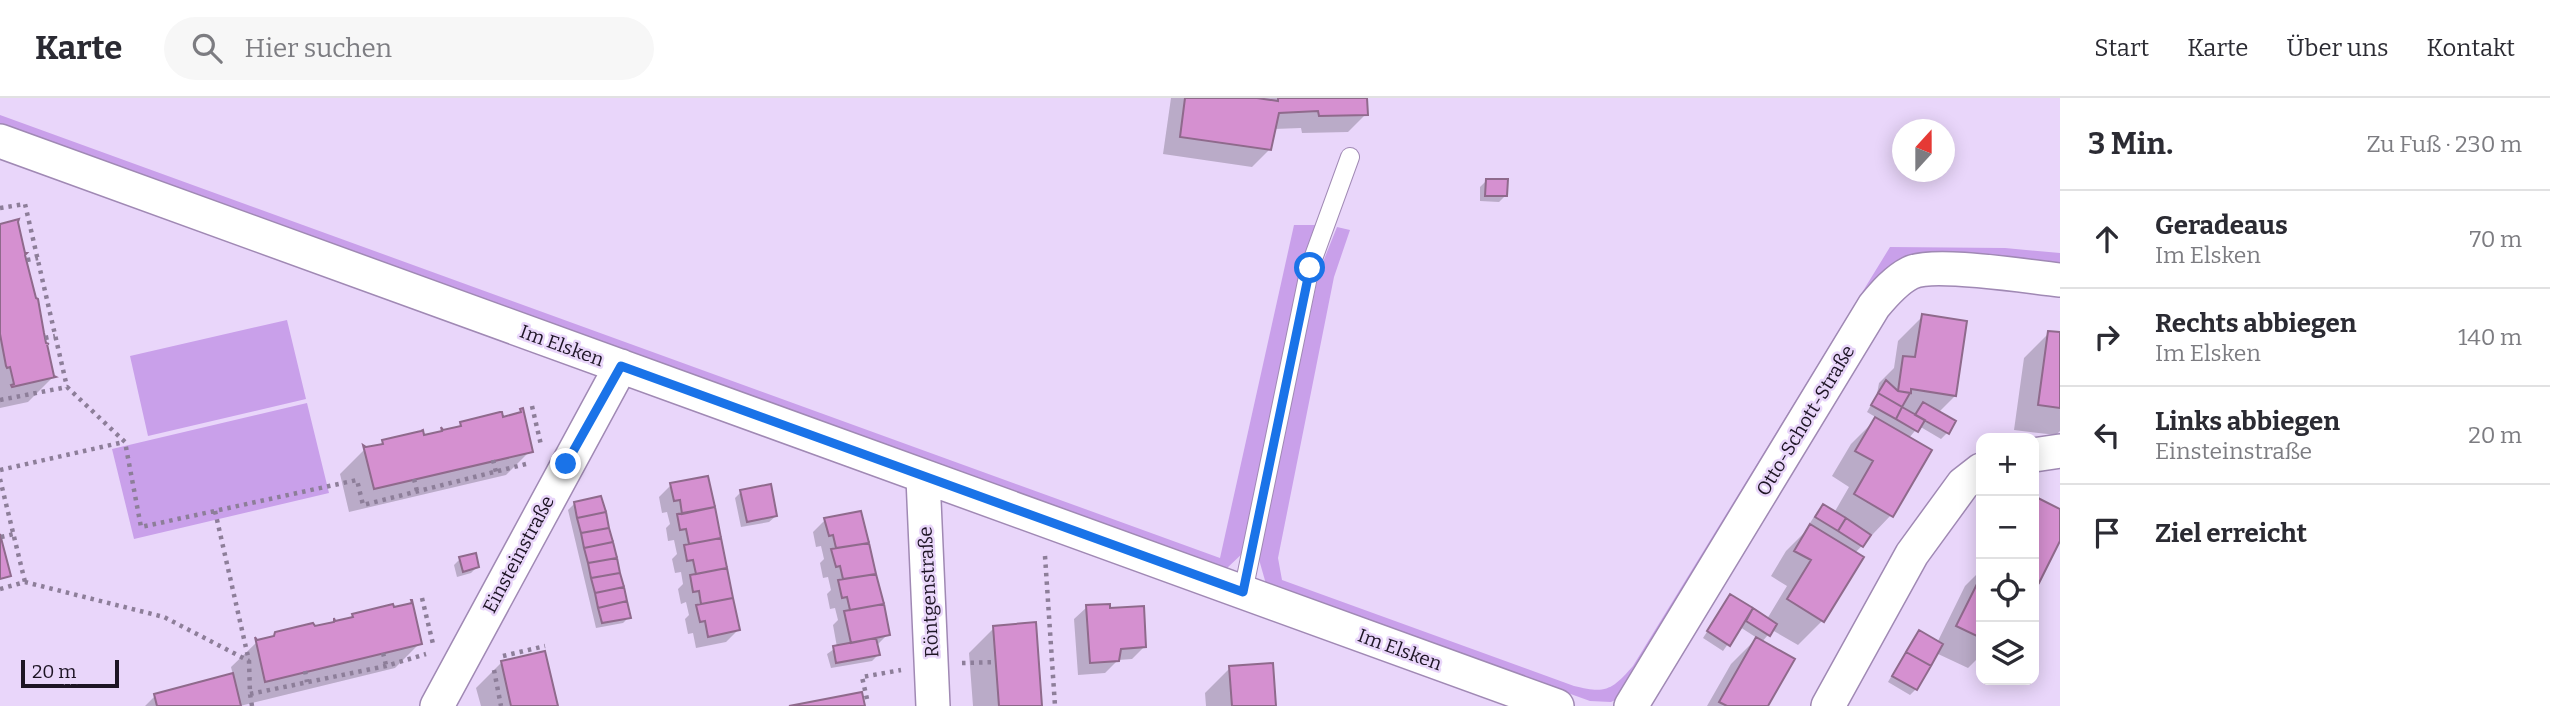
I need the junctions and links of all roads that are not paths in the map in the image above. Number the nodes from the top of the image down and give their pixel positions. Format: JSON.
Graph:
{"nodes":[{"id":1,"x":0,"y":141,"type":"edge"},
{"id":2,"x":1350,"y":157,"type":"dead end"},
{"id":3,"x":2060,"y":280,"type":"edge"},
{"id":4,"x":621,"y":366,"type":"junction"},
{"id":5,"x":2060,"y":451,"type":"edge"},
{"id":6,"x":2039,"y":454,"type":"edge"},
{"id":7,"x":1976,"y":474,"type":"edge"},
{"id":8,"x":923,"y":478,"type":"junction"},
{"id":9,"x":1243,"y":592,"type":"junction"},
{"id":10,"x":437,"y":706,"type":"edge"},
{"id":11,"x":933,"y":706,"type":"edge"},
{"id":12,"x":1557,"y":706,"type":"edge"},
{"id":13,"x":1631,"y":706,"type":"edge"},
{"id":14,"x":1828,"y":706,"type":"edge"}],
"edges":[{"from":1,"to":4,"type":"street","name":"Im Elsken"},
{"from":2,"to":9,"type":"lane"},
{"from":3,"to":13,"type":"street","name":"Otto-Schott-Straße"},
{"from":4,"to":8,"type":"street","name":"Im Elsken"},
{"from":4,"to":10,"type":"street","name":"Einsteinstraße"},
{"from":5,"to":6,"type":"street"},
{"from":7,"to":14,"type":"street"},
{"from":8,"to":9,"type":"street","name":"Im Elsken"},
{"from":8,"to":11,"type":"street","name":"Röntgenstraße"},
{"from":9,"to":12,"type":"street","name":"Im Elsken"}]}
